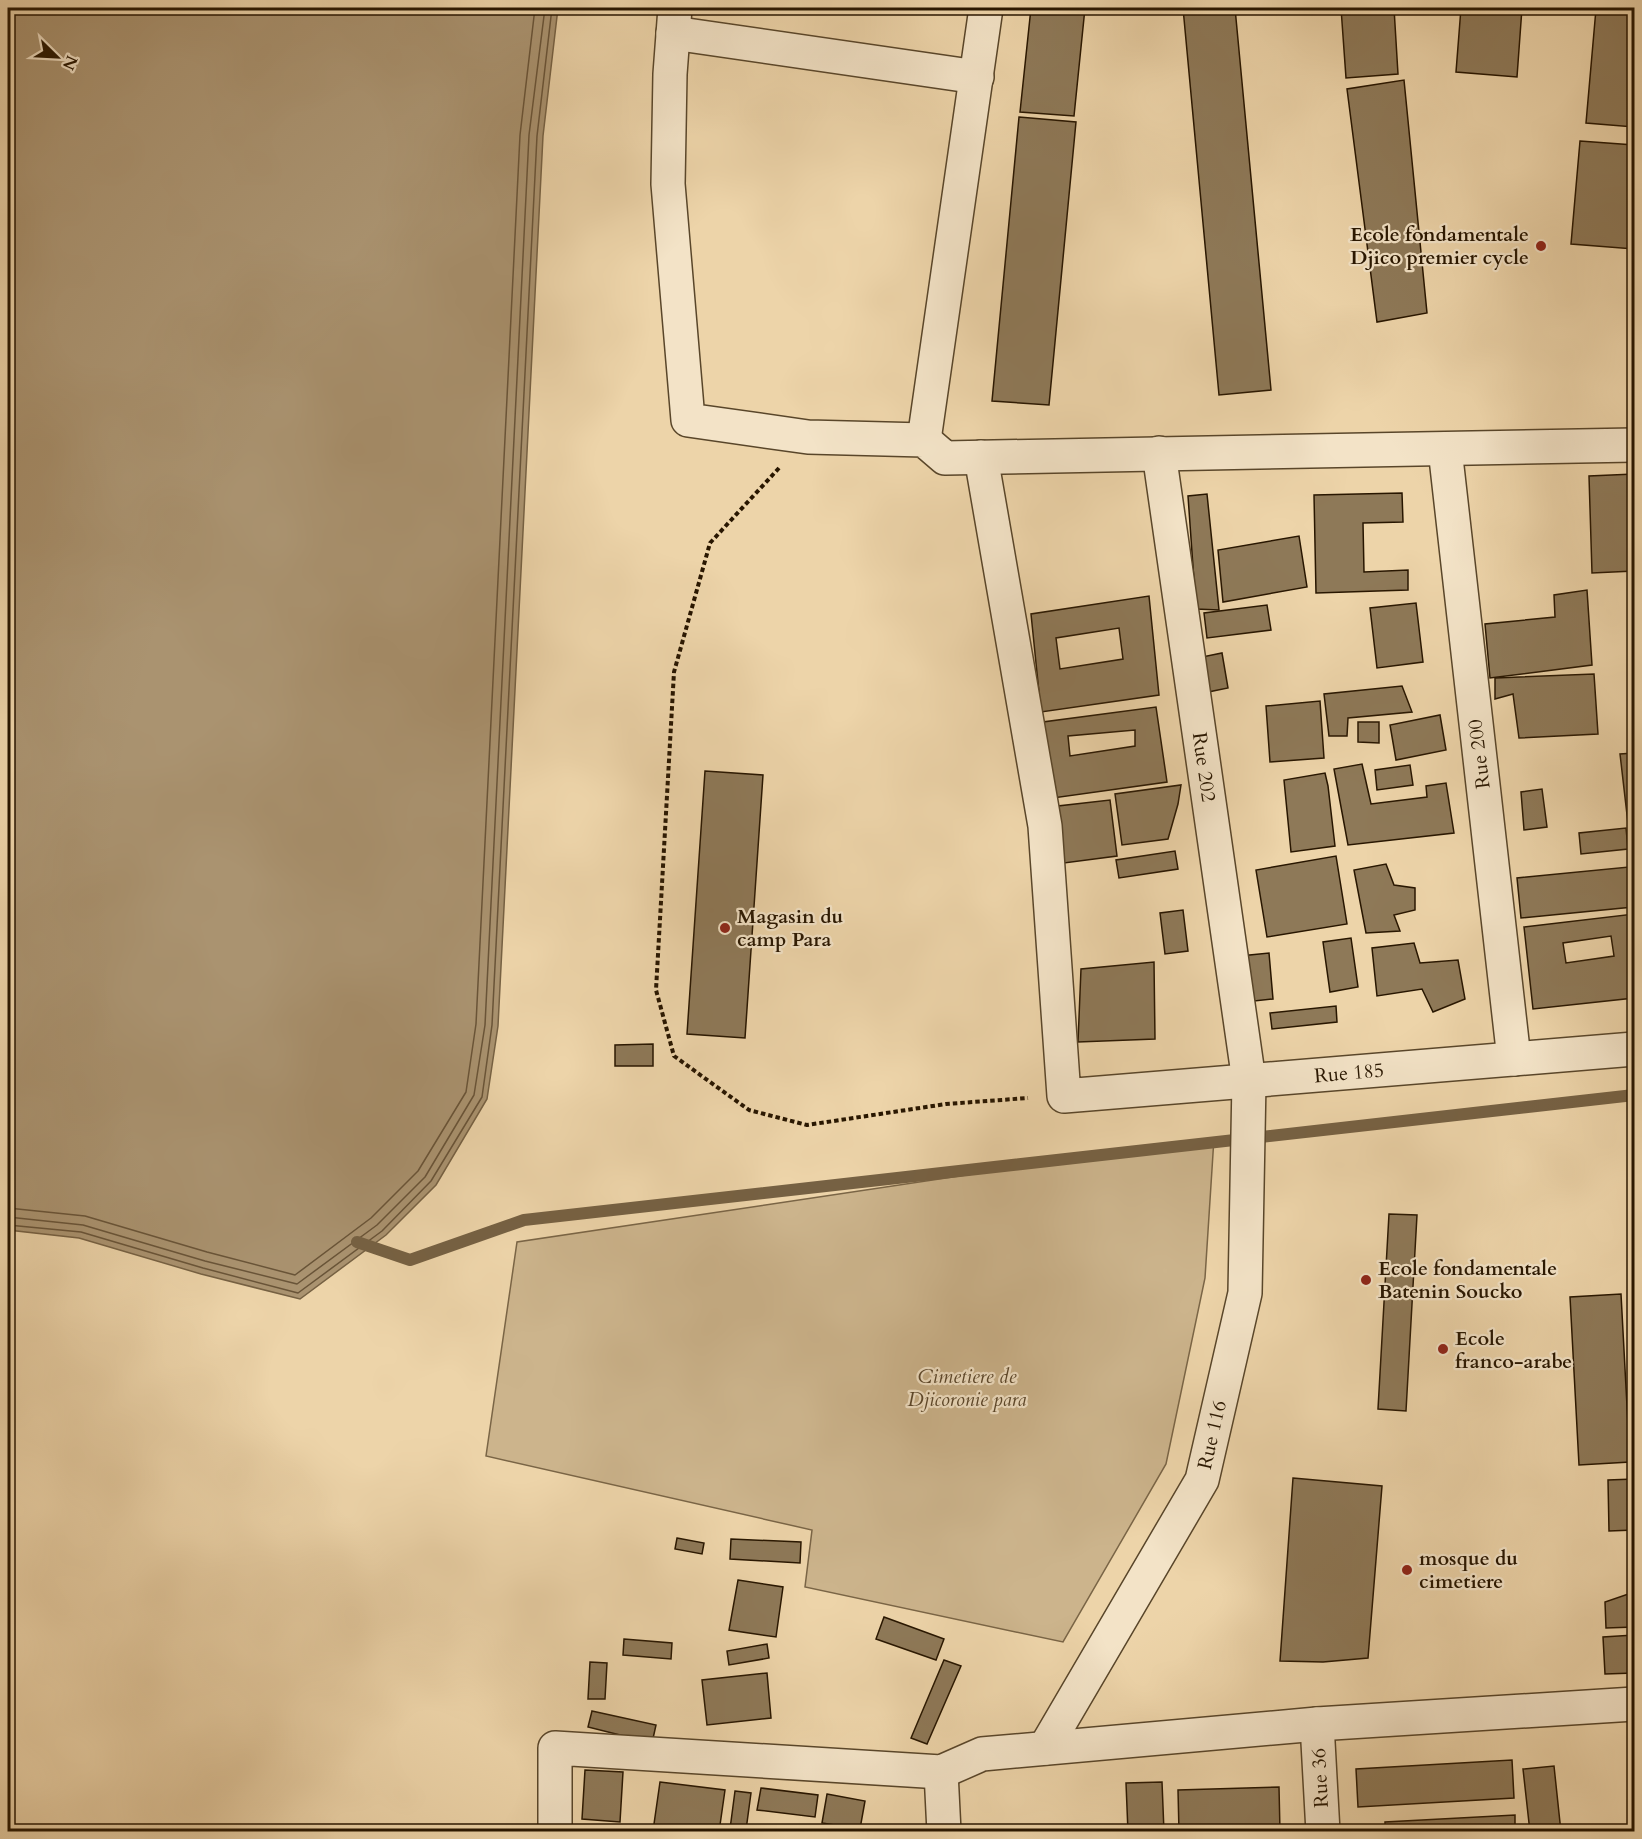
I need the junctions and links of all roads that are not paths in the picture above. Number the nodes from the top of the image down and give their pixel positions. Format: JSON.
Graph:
{"nodes":[{"id":1,"x":986,"y":8,"type":"edge"},
{"id":2,"x":674,"y":20,"type":"edge"},
{"id":3,"x":977,"y":77,"type":"junction"},
{"id":4,"x":924,"y":440,"type":"junction"},
{"id":5,"x":1635,"y":445,"type":"edge"},
{"id":6,"x":1444,"y":448,"type":"junction"},
{"id":7,"x":1159,"y":453,"type":"junction"},
{"id":8,"x":981,"y":457,"type":"junction"},
{"id":9,"x":1635,"y":1049,"type":"edge"},
{"id":10,"x":1514,"y":1059,"type":"junction"},
{"id":11,"x":1249,"y":1081,"type":"junction"},
{"id":12,"x":1635,"y":1704,"type":"edge"},
{"id":13,"x":1317,"y":1724,"type":"junction"},
{"id":14,"x":1045,"y":1748,"type":"junction"},
{"id":15,"x":941,"y":1772,"type":"junction"},
{"id":16,"x":555,"y":1832,"type":"edge"},
{"id":17,"x":944,"y":1832,"type":"edge"},
{"id":18,"x":1323,"y":1832,"type":"edge"}],
"edges":[{"from":1,"to":3,"type":"street"},
{"from":2,"to":3,"type":"street"},
{"from":2,"to":4,"type":"street"},
{"from":3,"to":4,"type":"street"},
{"from":4,"to":8,"type":"street"},
{"from":5,"to":6,"type":"street"},
{"from":6,"to":7,"type":"street"},
{"from":6,"to":10,"type":"street","name":"Rue 200"},
{"from":7,"to":8,"type":"street"},
{"from":7,"to":11,"type":"street","name":"Rue 202"},
{"from":8,"to":11,"type":"street","name":"Rue 185"},
{"from":9,"to":10,"type":"street","name":"Rue 185"},
{"from":10,"to":11,"type":"street","name":"Rue 185"},
{"from":11,"to":14,"type":"street","name":"Rue 116"},
{"from":12,"to":13,"type":"street"},
{"from":13,"to":14,"type":"street"},
{"from":13,"to":18,"type":"street","name":"Rue 36"},
{"from":14,"to":15,"type":"street"},
{"from":15,"to":16,"type":"street"},
{"from":15,"to":17,"type":"street"}]}
